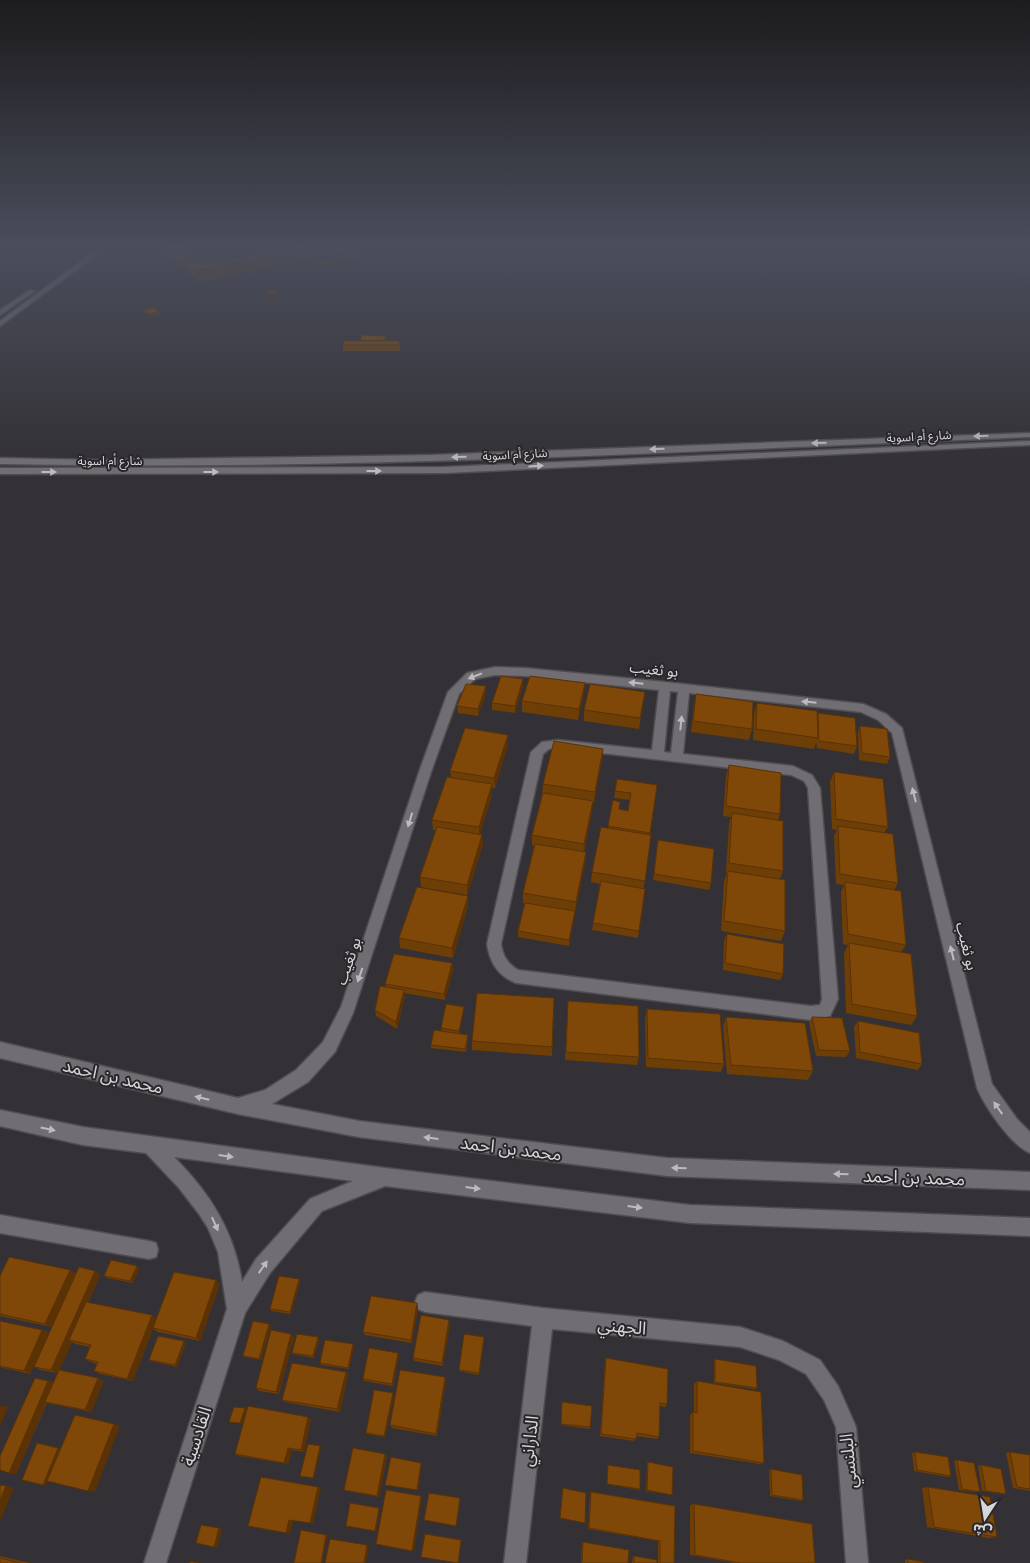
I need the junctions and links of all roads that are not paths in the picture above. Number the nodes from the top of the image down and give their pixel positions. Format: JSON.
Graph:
{"nodes":[{"id":1,"x":1030,"y":434,"type":"edge"},
{"id":2,"x":1030,"y":443,"type":"edge"},
{"id":3,"x":0,"y":461,"type":"edge"},
{"id":4,"x":0,"y":471,"type":"edge"},
{"id":5,"x":665,"y":686,"type":"junction"},
{"id":6,"x":684,"y":688,"type":"junction"},
{"id":7,"x":658,"y":755,"type":"junction"},
{"id":8,"x":677,"y":758,"type":"junction"},
{"id":9,"x":0,"y":1050,"type":"edge"},
{"id":10,"x":238,"y":1106,"type":"junction"},
{"id":11,"x":0,"y":1118,"type":"edge"},
{"id":12,"x":1030,"y":1144,"type":"edge"},
{"id":13,"x":152,"y":1146,"type":"junction"},
{"id":14,"x":386,"y":1177,"type":"junction"},
{"id":15,"x":1030,"y":1181,"type":"edge"},
{"id":16,"x":0,"y":1224,"type":"edge"},
{"id":17,"x":1030,"y":1226,"type":"edge"},
{"id":18,"x":150,"y":1250,"type":"dead end"},
{"id":19,"x":425,"y":1302,"type":"dead end"},
{"id":20,"x":237,"y":1309,"type":"junction"},
{"id":21,"x":543,"y":1318,"type":"junction"},
{"id":22,"x":813,"y":1367,"type":"joint"},
{"id":23,"x":155,"y":1563,"type":"edge"},
{"id":24,"x":515,"y":1563,"type":"edge"},
{"id":25,"x":857,"y":1563,"type":"edge"}],
"edges":[{"from":1,"to":3,"type":"street","name":"شارع أم اسوية","one_way":true},
{"from":4,"to":2,"type":"street","name":"شارع أم اسوية","one_way":true},
{"from":5,"to":6,"type":"street","name":"بو ثغيب"},
{"from":5,"to":7,"type":"street"},
{"from":5,"to":10,"type":"street","name":"بو ثغيب","one_way":true},
{"from":8,"to":6,"type":"street","one_way":true},
{"from":12,"to":6,"type":"street","name":"بو ثغيب","one_way":true},
{"from":7,"to":8,"type":"street"},
{"from":7,"to":8,"type":"street"},
{"from":10,"to":9,"type":"street","name":"محمد بن احمد","one_way":true},
{"from":15,"to":10,"type":"street","name":"محمد بن احمد","one_way":true},
{"from":11,"to":13,"type":"street","one_way":true},
{"from":13,"to":14,"type":"street","one_way":true},
{"from":13,"to":20,"type":"street","name":"القادسية","one_way":true},
{"from":14,"to":17,"type":"street","one_way":true},
{"from":20,"to":14,"type":"street","name":"القادسية","one_way":true},
{"from":16,"to":18,"type":"street"},
{"from":19,"to":21,"type":"street","name":"الجهني"},
{"from":20,"to":23,"type":"street","name":"القادسية"},
{"from":21,"to":22,"type":"street","name":"الجهني"},
{"from":21,"to":24,"type":"street","name":"الداراني"},
{"from":22,"to":25,"type":"street","name":"البلنسي"}]}
